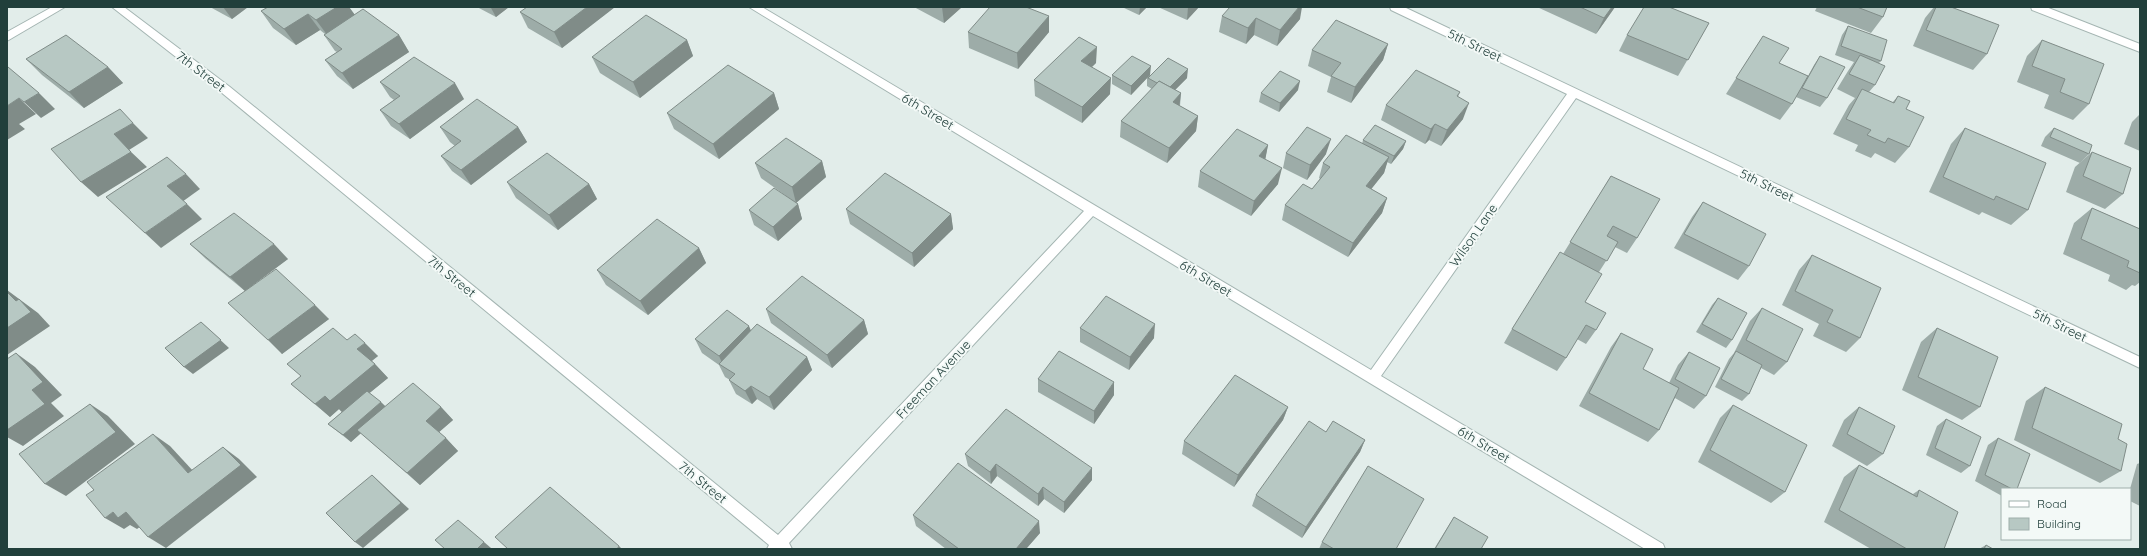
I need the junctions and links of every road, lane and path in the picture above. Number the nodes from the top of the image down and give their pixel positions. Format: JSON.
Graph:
{"nodes":[{"id":1,"x":60,"y":7,"type":"edge"},
{"id":2,"x":117,"y":7,"type":"edge"},
{"id":3,"x":754,"y":7,"type":"edge"},
{"id":4,"x":1395,"y":7,"type":"edge"},
{"id":5,"x":2036,"y":7,"type":"edge"},
{"id":6,"x":7,"y":37,"type":"edge"},
{"id":7,"x":2140,"y":48,"type":"edge"},
{"id":8,"x":1574,"y":93,"type":"junction"},
{"id":9,"x":1092,"y":210,"type":"junction"},
{"id":10,"x":2140,"y":364,"type":"edge"},
{"id":11,"x":1373,"y":378,"type":"junction"},
{"id":12,"x":779,"y":547,"type":"edge"},
{"id":13,"x":1658,"y":549,"type":"edge"}],
"edges":[{"from":1,"to":6,"type":"street"},
{"from":2,"to":12,"type":"street","name":"7th Street"},
{"from":3,"to":9,"type":"street","name":"6th Street"},
{"from":4,"to":8,"type":"street","name":"5th Street"},
{"from":5,"to":7,"type":"street"},
{"from":8,"to":10,"type":"street","name":"5th Street"},
{"from":8,"to":11,"type":"street","name":"Wilson Lane"},
{"from":9,"to":11,"type":"street","name":"6th Street"},
{"from":9,"to":12,"type":"street","name":"Freeman Avenue"},
{"from":11,"to":13,"type":"street","name":"6th Street"}]}
